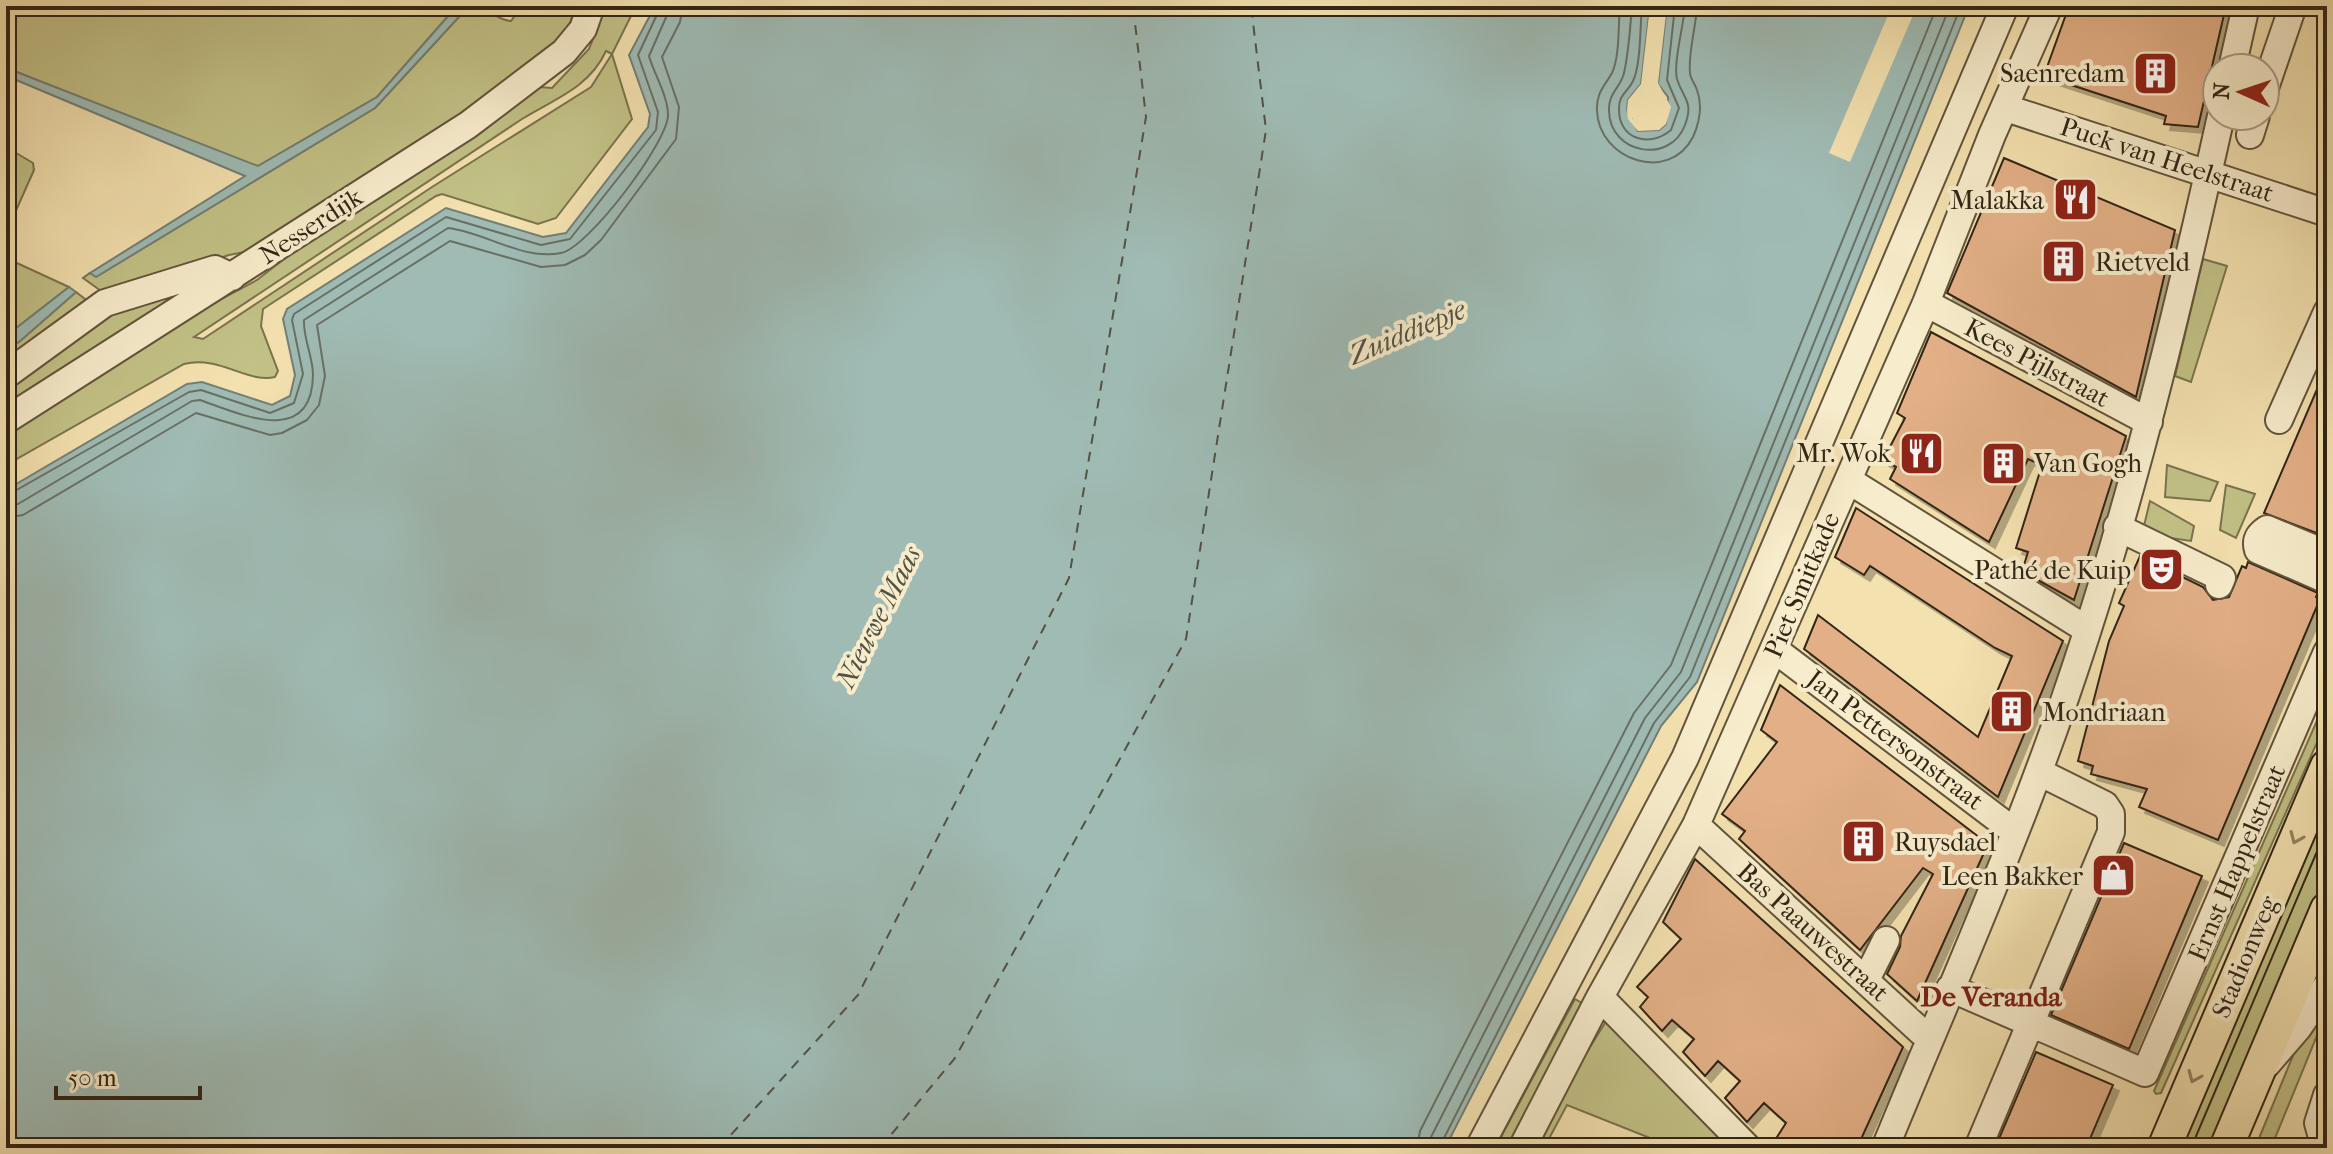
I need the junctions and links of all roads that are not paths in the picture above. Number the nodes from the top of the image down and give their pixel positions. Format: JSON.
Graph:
{"nodes":[{"id":1,"x":2005,"y":6,"type":"edge"},
{"id":2,"x":2049,"y":6,"type":"edge"},
{"id":3,"x":2246,"y":6,"type":"edge"},
{"id":4,"x":2293,"y":6,"type":"edge"},
{"id":5,"x":587,"y":10,"type":"edge"},
{"id":6,"x":2236,"y":52,"type":"edge"},
{"id":7,"x":2277,"y":52,"type":"edge"},
{"id":8,"x":2006,"y":108,"type":"junction"},
{"id":9,"x":2217,"y":132,"type":"edge"},
{"id":10,"x":2207,"y":174,"type":"junction"},
{"id":11,"x":2327,"y":213,"type":"edge"},
{"id":12,"x":232,"y":277,"type":"junction"},
{"id":13,"x":1926,"y":303,"type":"junction"},
{"id":14,"x":2327,"y":312,"type":"edge"},
{"id":15,"x":6,"y":375,"type":"edge"},
{"id":16,"x":6,"y":420,"type":"edge"},
{"id":17,"x":2279,"y":420,"type":"dead end"},
{"id":18,"x":2149,"y":422,"type":"junction"},
{"id":19,"x":1848,"y":480,"type":"junction"},
{"id":20,"x":2121,"y":528,"type":"junction"},
{"id":21,"x":2327,"y":554,"type":"edge"},
{"id":22,"x":2327,"y":580,"type":"edge"},
{"id":23,"x":2219,"y":585,"type":"dead end"},
{"id":24,"x":2086,"y":629,"type":"junction"},
{"id":25,"x":1774,"y":649,"type":"junction"},
{"id":26,"x":2327,"y":652,"type":"edge"},
{"id":27,"x":2327,"y":766,"type":"edge"},
{"id":28,"x":2039,"y":772,"type":"junction"},
{"id":29,"x":1696,"y":825,"type":"junction"},
{"id":30,"x":2015,"y":832,"type":"junction"},
{"id":31,"x":2327,"y":909,"type":"edge"},
{"id":32,"x":1886,"y":940,"type":"dead end"},
{"id":33,"x":1866,"y":980,"type":"junction"},
{"id":34,"x":2327,"y":985,"type":"edge"},
{"id":35,"x":1950,"y":988,"type":"junction"},
{"id":36,"x":1600,"y":997,"type":"junction"},
{"id":37,"x":2032,"y":1025,"type":"junction"},
{"id":38,"x":1929,"y":1039,"type":"junction"},
{"id":39,"x":2257,"y":1075,"type":"junction"},
{"id":40,"x":2327,"y":1095,"type":"edge"},
{"id":41,"x":1479,"y":1148,"type":"edge"},
{"id":42,"x":1522,"y":1148,"type":"edge"},
{"id":43,"x":1748,"y":1148,"type":"edge"},
{"id":44,"x":1885,"y":1148,"type":"edge"},
{"id":45,"x":1978,"y":1148,"type":"edge"},
{"id":46,"x":2164,"y":1148,"type":"edge"},
{"id":47,"x":2226,"y":1148,"type":"edge"},
{"id":48,"x":2325,"y":1148,"type":"edge"}],
"edges":[{"from":1,"to":41,"type":"street","name":"Piet Smitkade"},
{"from":2,"to":8,"type":"street","name":"Piet Smitkade"},
{"from":3,"to":6,"type":"street"},
{"from":4,"to":7,"type":"street"},
{"from":5,"to":12,"type":"street","name":"Nesserdijk"},
{"from":8,"to":10,"type":"street","name":"Puck van Heelstraat"},
{"from":8,"to":13,"type":"street","name":"Piet Smitkade"},
{"from":9,"to":10,"type":"street"},
{"from":10,"to":11,"type":"street","name":"Puck van Heelstraat"},
{"from":10,"to":18,"type":"street"},
{"from":12,"to":15,"type":"street"},
{"from":12,"to":16,"type":"street","name":"Nesserdijk"},
{"from":13,"to":18,"type":"street","name":"Kees Pijlstraat"},
{"from":13,"to":19,"type":"street","name":"Piet Smitkade"},
{"from":14,"to":17,"type":"street"},
{"from":18,"to":20,"type":"street"},
{"from":19,"to":24,"type":"street"},
{"from":19,"to":25,"type":"street","name":"Piet Smitkade"},
{"from":20,"to":23,"type":"street"},
{"from":20,"to":24,"type":"street"},
{"from":21,"to":22,"type":"street"},
{"from":24,"to":28,"type":"street"},
{"from":25,"to":29,"type":"street","name":"Piet Smitkade"},
{"from":25,"to":30,"type":"street","name":"Jan Pettersonstraat"},
{"from":26,"to":37,"type":"street","name":"Ernst Happelstraat"},
{"from":27,"to":46,"type":"main road","name":"Stadionweg","one_way":true},
{"from":28,"to":30,"type":"street"},
{"from":28,"to":37,"type":"street"},
{"from":29,"to":33,"type":"street","name":"Bas Paauwestraat"},
{"from":29,"to":36,"type":"street","name":"Piet Smitkade"},
{"from":30,"to":35,"type":"street"},
{"from":31,"to":39,"type":"main road"},
{"from":32,"to":33,"type":"street"},
{"from":33,"to":38,"type":"street","name":"Bas Paauwestraat"},
{"from":34,"to":39,"type":"street"},
{"from":35,"to":37,"type":"street"},
{"from":35,"to":38,"type":"street"},
{"from":36,"to":42,"type":"street","name":"Piet Smitkade"},
{"from":36,"to":43,"type":"street"},
{"from":37,"to":45,"type":"street"},
{"from":38,"to":44,"type":"street"},
{"from":39,"to":47,"type":"main road"},
{"from":40,"to":48,"type":"street"}]}
